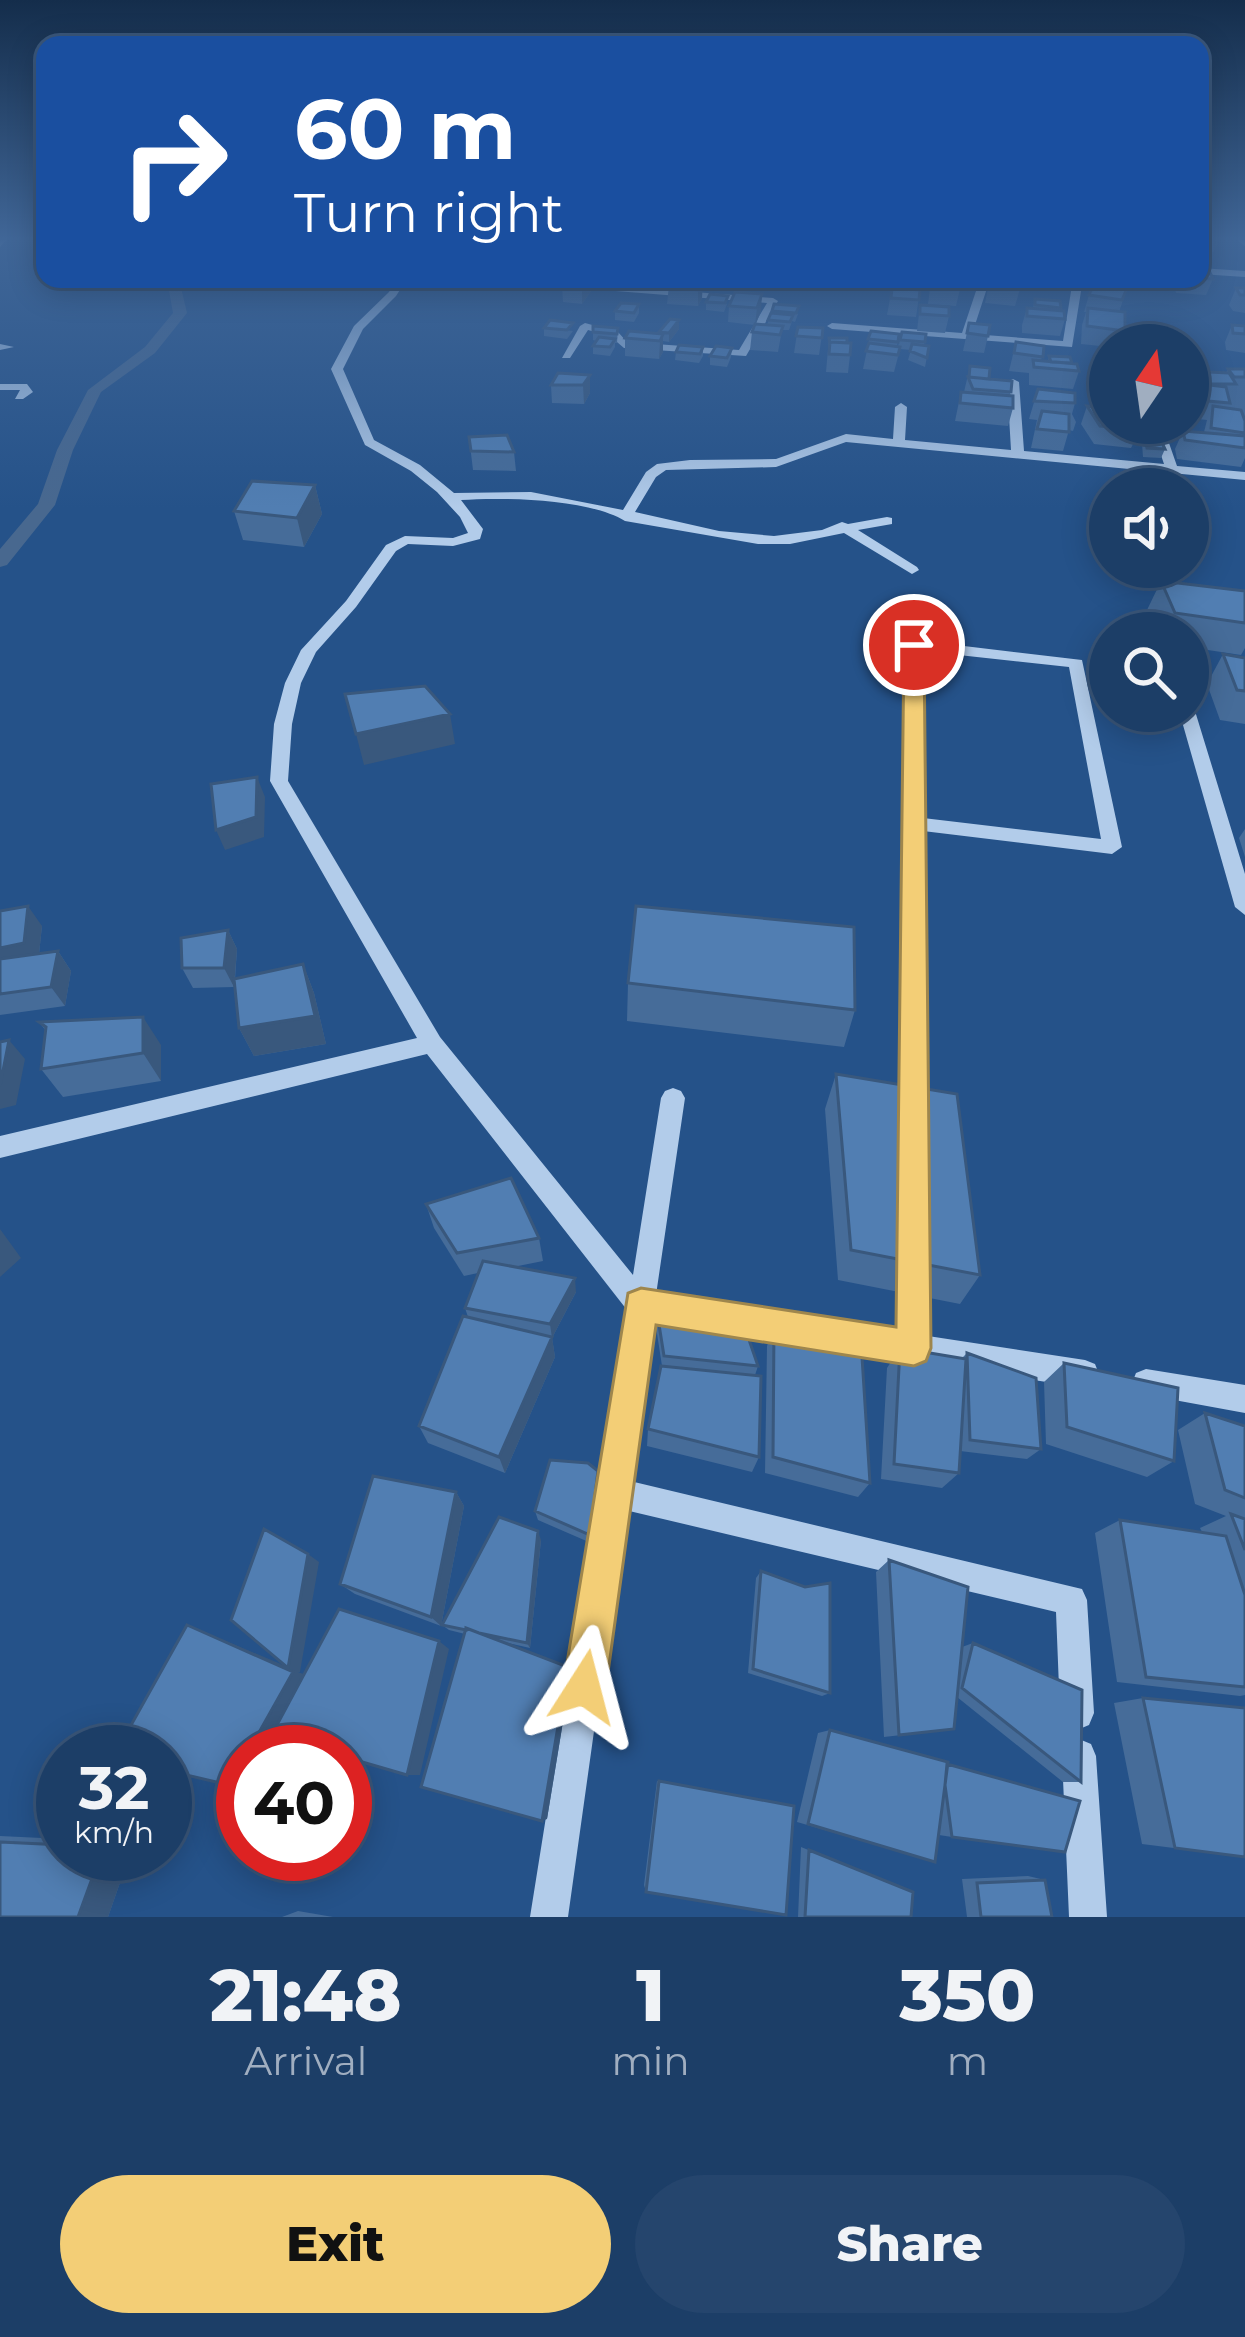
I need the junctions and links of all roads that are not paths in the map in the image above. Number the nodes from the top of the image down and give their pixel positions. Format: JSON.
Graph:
{"nodes":[{"id":1,"x":357,"y":329,"type":"edge"},
{"id":2,"x":583,"y":329,"type":"edge"},
{"id":3,"x":598,"y":329,"type":"edge"},
{"id":4,"x":756,"y":329,"type":"edge"},
{"id":5,"x":874,"y":329,"type":"edge"},
{"id":6,"x":968,"y":329,"type":"edge"},
{"id":7,"x":1070,"y":329,"type":"edge"},
{"id":8,"x":966,"y":337,"type":"junction"},
{"id":9,"x":566,"y":356,"type":"dead end"},
{"id":10,"x":1013,"y":382,"type":"edge"},
{"id":11,"x":0,"y":387,"type":"edge"},
{"id":12,"x":19,"y":397,"type":"dead end"},
{"id":13,"x":901,"y":406,"type":"dead end"},
{"id":14,"x":899,"y":444,"type":"junction"},
{"id":15,"x":1018,"y":457,"type":"junction"},
{"id":16,"x":1148,"y":468,"type":"edge"},
{"id":17,"x":1209,"y":473,"type":"edge"},
{"id":18,"x":1245,"y":476,"type":"edge"},
{"id":19,"x":454,"y":497,"type":"junction"},
{"id":20,"x":625,"y":517,"type":"junction"},
{"id":21,"x":887,"y":520,"type":"dead end"},
{"id":22,"x":842,"y":526,"type":"junction"},
{"id":23,"x":912,"y":570,"type":"dead end"},
{"id":24,"x":1193,"y":732,"type":"edge"},
{"id":25,"x":914,"y":823,"type":"junction"},
{"id":26,"x":1245,"y":908,"type":"edge"},
{"id":27,"x":432,"y":1044,"type":"junction"},
{"id":28,"x":673,"y":1098,"type":"dead end"},
{"id":29,"x":914,"y":1133,"type":"edge"},
{"id":30,"x":0,"y":1147,"type":"edge"},
{"id":31,"x":914,"y":1252,"type":"edge"},
{"id":32,"x":641,"y":1306,"type":"junction"},
{"id":33,"x":914,"y":1348,"type":"junction"},
{"id":34,"x":1245,"y":1399,"type":"edge"},
{"id":35,"x":612,"y":1492,"type":"junction"},
{"id":36,"x":549,"y":1917,"type":"edge"},
{"id":37,"x":1088,"y":1917,"type":"edge"}],
"edges":[{"from":1,"to":19,"type":"street"},
{"from":2,"to":9,"type":"street"},
{"from":3,"to":4,"type":"street"},
{"from":5,"to":8,"type":"street"},
{"from":6,"to":8,"type":"street"},
{"from":7,"to":8,"type":"street"},
{"from":10,"to":15,"type":"street"},
{"from":11,"to":12,"type":"street"},
{"from":13,"to":14,"type":"street"},
{"from":14,"to":15,"type":"street"},
{"from":14,"to":20,"type":"street"},
{"from":15,"to":16,"type":"street"},
{"from":17,"to":18,"type":"street"},
{"from":19,"to":20,"type":"street"},
{"from":19,"to":27,"type":"street"},
{"from":20,"to":22,"type":"street"},
{"from":21,"to":22,"type":"street"},
{"from":22,"to":23,"type":"street"},
{"from":24,"to":26,"type":"street"},
{"from":25,"to":25,"type":"street"},
{"from":25,"to":29,"type":"street"},
{"from":27,"to":30,"type":"street"},
{"from":27,"to":32,"type":"street"},
{"from":28,"to":32,"type":"street"},
{"from":31,"to":33,"type":"street"},
{"from":32,"to":33,"type":"street"},
{"from":32,"to":35,"type":"street"},
{"from":33,"to":34,"type":"street"},
{"from":35,"to":36,"type":"street"},
{"from":35,"to":37,"type":"street"}]}
